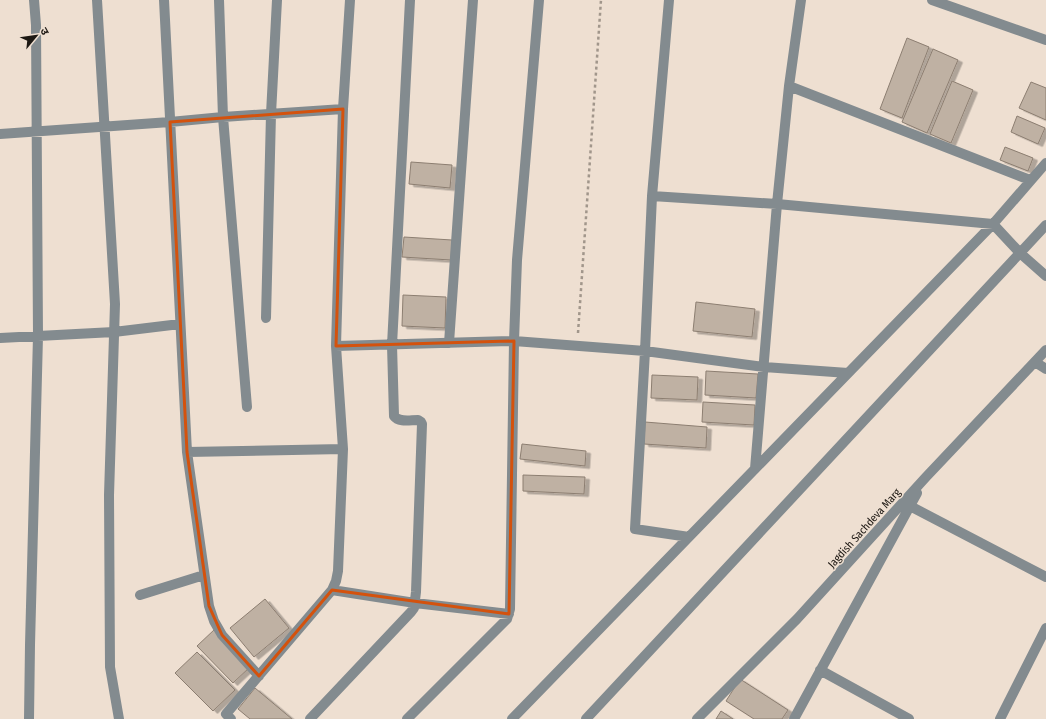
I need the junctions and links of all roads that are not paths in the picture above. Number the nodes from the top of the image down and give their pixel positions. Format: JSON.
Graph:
{"nodes":[{"id":1,"x":34,"y":0,"type":"edge"},
{"id":2,"x":97,"y":0,"type":"edge"},
{"id":3,"x":164,"y":0,"type":"edge"},
{"id":4,"x":219,"y":0,"type":"edge"},
{"id":5,"x":278,"y":0,"type":"edge"},
{"id":6,"x":350,"y":0,"type":"edge"},
{"id":7,"x":410,"y":0,"type":"edge"},
{"id":8,"x":474,"y":0,"type":"edge"},
{"id":9,"x":539,"y":0,"type":"edge"},
{"id":10,"x":669,"y":0,"type":"edge"},
{"id":11,"x":801,"y":0,"type":"edge"},
{"id":12,"x":932,"y":0,"type":"edge"},
{"id":13,"x":1046,"y":40,"type":"edge"},
{"id":14,"x":789,"y":86,"type":"junction"},
{"id":15,"x":343,"y":109,"type":"junction"},
{"id":16,"x":271,"y":114,"type":"junction"},
{"id":17,"x":223,"y":117,"type":"junction"},
{"id":18,"x":170,"y":122,"type":"junction"},
{"id":19,"x":104,"y":126,"type":"junction"},
{"id":20,"x":36,"y":132,"type":"junction"},
{"id":21,"x":0,"y":134,"type":"edge"},
{"id":22,"x":1046,"y":163,"type":"edge"},
{"id":23,"x":1030,"y":180,"type":"junction"},
{"id":24,"x":652,"y":196,"type":"junction"},
{"id":25,"x":777,"y":204,"type":"junction"},
{"id":26,"x":993,"y":224,"type":"junction"},
{"id":27,"x":1046,"y":226,"type":"edge"},
{"id":28,"x":1020,"y":253,"type":"junction"},
{"id":29,"x":1046,"y":276,"type":"edge"},
{"id":30,"x":266,"y":318,"type":"dead end"},
{"id":31,"x":180,"y":324,"type":"junction"},
{"id":32,"x":114,"y":332,"type":"junction"},
{"id":33,"x":38,"y":336,"type":"junction"},
{"id":34,"x":0,"y":338,"type":"edge"},
{"id":35,"x":514,"y":341,"type":"junction"},
{"id":36,"x":449,"y":343,"type":"junction"},
{"id":37,"x":392,"y":345,"type":"junction"},
{"id":38,"x":336,"y":346,"type":"junction"},
{"id":39,"x":1046,"y":350,"type":"edge"},
{"id":40,"x":645,"y":351,"type":"junction"},
{"id":41,"x":1035,"y":362,"type":"junction"},
{"id":42,"x":764,"y":367,"type":"junction"},
{"id":43,"x":1046,"y":369,"type":"edge"},
{"id":44,"x":848,"y":373,"type":"junction"},
{"id":45,"x":247,"y":407,"type":"dead end"},
{"id":46,"x":343,"y":449,"type":"junction"},
{"id":47,"x":187,"y":452,"type":"junction"},
{"id":48,"x":755,"y":469,"type":"junction"},
{"id":49,"x":926,"y":477,"type":"junction"},
{"id":50,"x":910,"y":506,"type":"junction"},
{"id":51,"x":689,"y":537,"type":"junction"},
{"id":52,"x":204,"y":575,"type":"junction"},
{"id":53,"x":1046,"y":577,"type":"edge"},
{"id":54,"x":332,"y":590,"type":"junction"},
{"id":55,"x":140,"y":595,"type":"dead end"},
{"id":56,"x":415,"y":603,"type":"junction"},
{"id":57,"x":509,"y":614,"type":"junction"},
{"id":58,"x":1046,"y":628,"type":"edge"},
{"id":59,"x":820,"y":670,"type":"junction"},
{"id":60,"x":259,"y":676,"type":"junction"},
{"id":61,"x":226,"y":717,"type":"edge"},
{"id":62,"x":29,"y":719,"type":"edge"},
{"id":63,"x":119,"y":719,"type":"edge"},
{"id":64,"x":310,"y":719,"type":"edge"},
{"id":65,"x":407,"y":719,"type":"edge"},
{"id":66,"x":512,"y":719,"type":"edge"},
{"id":67,"x":586,"y":719,"type":"edge"},
{"id":68,"x":697,"y":719,"type":"edge"},
{"id":69,"x":794,"y":719,"type":"edge"},
{"id":70,"x":909,"y":719,"type":"edge"},
{"id":71,"x":1000,"y":719,"type":"edge"}],
"edges":[{"from":1,"to":20,"type":"street"},
{"from":2,"to":19,"type":"street"},
{"from":3,"to":18,"type":"street"},
{"from":4,"to":17,"type":"street"},
{"from":5,"to":16,"type":"street"},
{"from":6,"to":15,"type":"street"},
{"from":7,"to":37,"type":"street"},
{"from":8,"to":36,"type":"street"},
{"from":9,"to":35,"type":"street"},
{"from":10,"to":24,"type":"street"},
{"from":11,"to":14,"type":"street"},
{"from":12,"to":13,"type":"street"},
{"from":14,"to":23,"type":"street"},
{"from":14,"to":25,"type":"street"},
{"from":15,"to":16,"type":"street"},
{"from":15,"to":38,"type":"street"},
{"from":16,"to":17,"type":"street"},
{"from":16,"to":30,"type":"street"},
{"from":17,"to":18,"type":"street"},
{"from":17,"to":45,"type":"street"},
{"from":18,"to":19,"type":"street"},
{"from":18,"to":31,"type":"street"},
{"from":19,"to":20,"type":"street"},
{"from":19,"to":32,"type":"street"},
{"from":20,"to":21,"type":"street"},
{"from":20,"to":33,"type":"street"},
{"from":22,"to":23,"type":"street"},
{"from":23,"to":26,"type":"street"},
{"from":24,"to":25,"type":"street"},
{"from":24,"to":40,"type":"street"},
{"from":25,"to":26,"type":"street"},
{"from":25,"to":42,"type":"street"},
{"from":26,"to":28,"type":"street"},
{"from":26,"to":44,"type":"street"},
{"from":27,"to":28,"type":"street"},
{"from":28,"to":29,"type":"street"},
{"from":28,"to":67,"type":"street"},
{"from":31,"to":32,"type":"street"},
{"from":31,"to":47,"type":"street"},
{"from":32,"to":33,"type":"street"},
{"from":32,"to":63,"type":"street"},
{"from":33,"to":34,"type":"street"},
{"from":33,"to":62,"type":"street"},
{"from":35,"to":36,"type":"street"},
{"from":35,"to":40,"type":"street"},
{"from":35,"to":57,"type":"street"},
{"from":36,"to":37,"type":"street"},
{"from":37,"to":38,"type":"street"},
{"from":37,"to":56,"type":"street"},
{"from":38,"to":46,"type":"street"},
{"from":39,"to":41,"type":"street","name":"Jagdish Sachdeva Marg"},
{"from":40,"to":42,"type":"street"},
{"from":40,"to":51,"type":"street"},
{"from":41,"to":43,"type":"street"},
{"from":41,"to":49,"type":"street","name":"Jagdish Sachdeva Marg"},
{"from":42,"to":44,"type":"street"},
{"from":42,"to":48,"type":"street"},
{"from":44,"to":48,"type":"street"},
{"from":46,"to":47,"type":"street"},
{"from":46,"to":54,"type":"street"},
{"from":47,"to":52,"type":"street"},
{"from":48,"to":51,"type":"street"},
{"from":49,"to":50,"type":"street"},
{"from":49,"to":68,"type":"street","name":"Jagdish Sachdeva Marg"},
{"from":50,"to":53,"type":"street"},
{"from":50,"to":59,"type":"street"},
{"from":51,"to":66,"type":"street"},
{"from":52,"to":55,"type":"street"},
{"from":52,"to":60,"type":"street"},
{"from":54,"to":56,"type":"street"},
{"from":54,"to":60,"type":"street"},
{"from":56,"to":57,"type":"street"},
{"from":56,"to":64,"type":"street"},
{"from":57,"to":65,"type":"street"},
{"from":58,"to":71,"type":"street"},
{"from":59,"to":69,"type":"street"},
{"from":59,"to":70,"type":"street"},
{"from":60,"to":61,"type":"street"}]}
